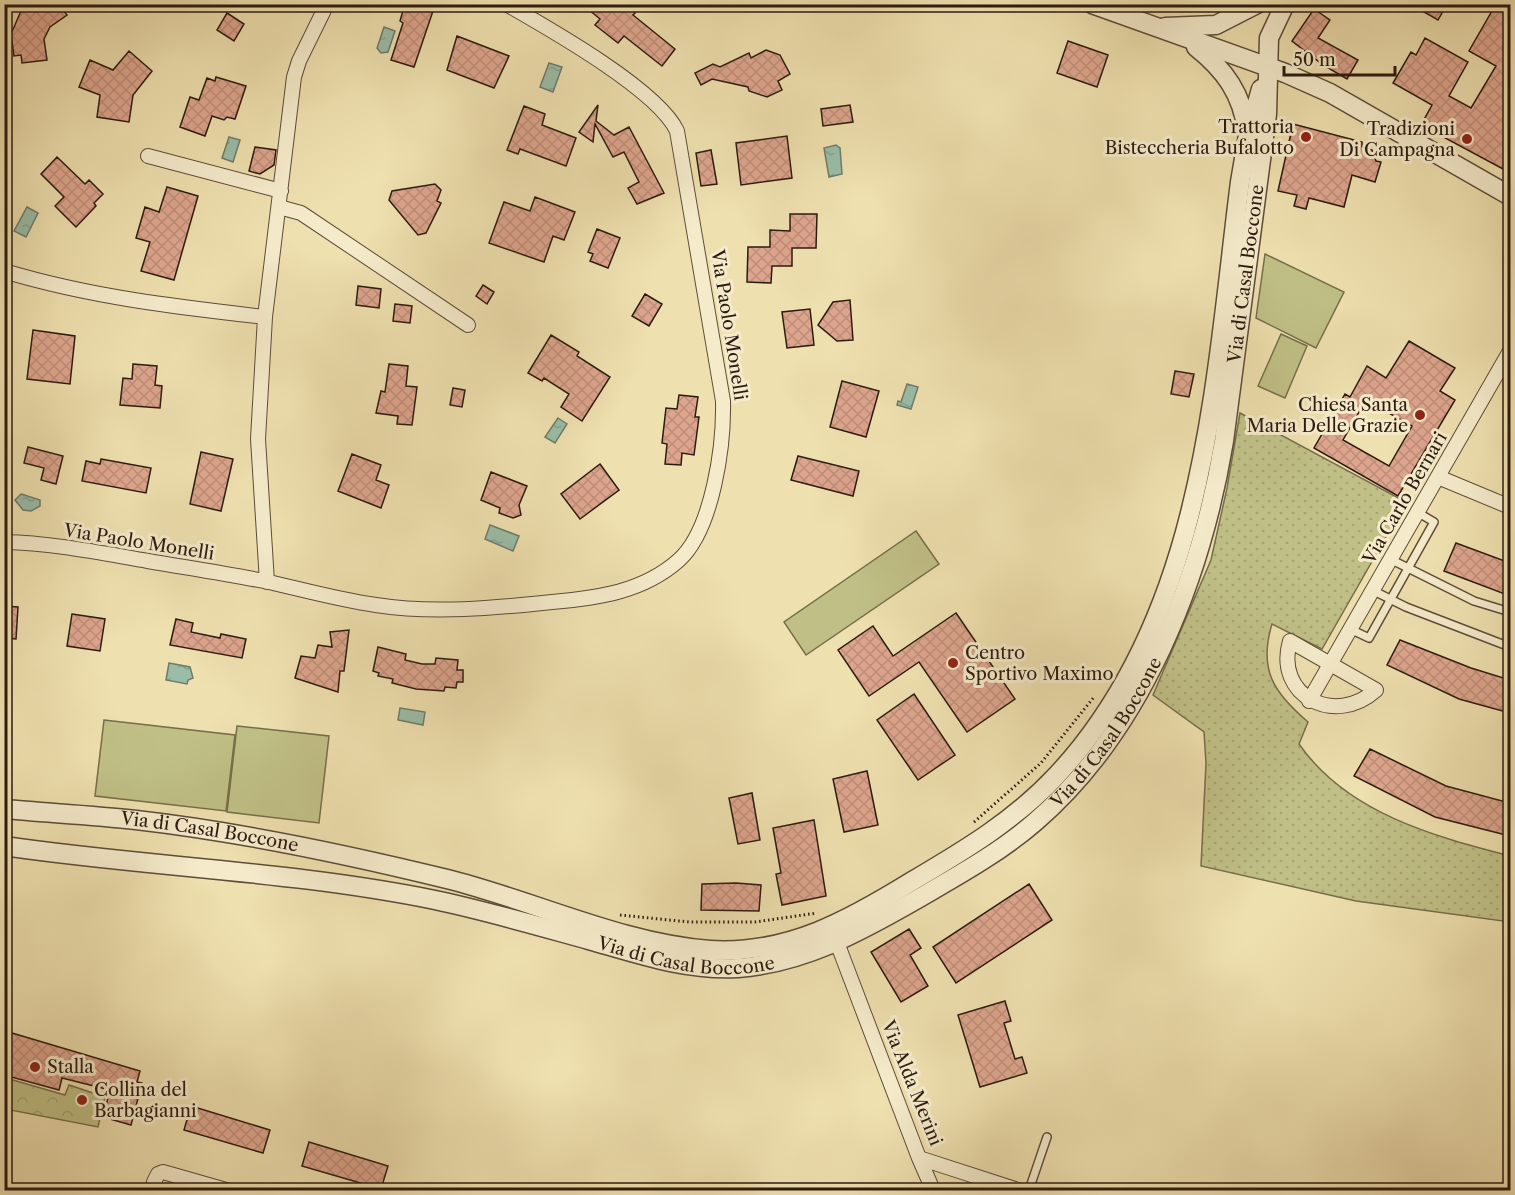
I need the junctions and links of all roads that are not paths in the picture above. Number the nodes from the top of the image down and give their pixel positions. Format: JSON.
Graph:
{"nodes":[{"id":1,"x":327,"y":4,"type":"edge"},
{"id":2,"x":506,"y":4,"type":"edge"},
{"id":3,"x":1092,"y":4,"type":"edge"},
{"id":4,"x":1257,"y":4,"type":"edge"},
{"id":5,"x":1285,"y":4,"type":"edge"},
{"id":6,"x":1153,"y":28,"type":"junction"},
{"id":7,"x":1188,"y":40,"type":"junction"},
{"id":8,"x":1267,"y":68,"type":"junction"},
{"id":9,"x":1248,"y":135,"type":"junction"},
{"id":10,"x":148,"y":156,"type":"dead end"},
{"id":11,"x":281,"y":190,"type":"junction"},
{"id":12,"x":1510,"y":196,"type":"edge"},
{"id":13,"x":279,"y":207,"type":"junction"},
{"id":14,"x":4,"y":272,"type":"edge"},
{"id":15,"x":265,"y":317,"type":"junction"},
{"id":16,"x":468,"y":325,"type":"dead end"},
{"id":17,"x":1510,"y":351,"type":"edge"},
{"id":18,"x":1438,"y":477,"type":"junction"},
{"id":19,"x":1510,"y":507,"type":"edge"},
{"id":20,"x":1417,"y":512,"type":"junction"},
{"id":21,"x":4,"y":542,"type":"edge"},
{"id":22,"x":1390,"y":559,"type":"junction"},
{"id":23,"x":1408,"y":569,"type":"junction"},
{"id":24,"x":267,"y":582,"type":"junction"},
{"id":25,"x":1372,"y":590,"type":"junction"},
{"id":26,"x":1391,"y":599,"type":"junction"},
{"id":27,"x":1510,"y":612,"type":"edge"},
{"id":28,"x":1350,"y":629,"type":"junction"},
{"id":29,"x":1510,"y":648,"type":"edge"},
{"id":30,"x":1330,"y":663,"type":"junction"},
{"id":31,"x":1309,"y":701,"type":"junction"},
{"id":32,"x":4,"y":809,"type":"edge"},
{"id":33,"x":4,"y":846,"type":"edge"},
{"id":34,"x":831,"y":928,"type":"junction"},
{"id":35,"x":1047,"y":1137,"type":"dead end"},
{"id":36,"x":919,"y":1158,"type":"junction"},
{"id":37,"x":157,"y":1191,"type":"edge"},
{"id":38,"x":226,"y":1191,"type":"edge"},
{"id":39,"x":933,"y":1191,"type":"edge"},
{"id":40,"x":1018,"y":1191,"type":"edge"},
{"id":41,"x":1029,"y":1191,"type":"edge"}],
"edges":[{"from":1,"to":11,"type":"street"},
{"from":2,"to":24,"type":"street","name":"Via Paolo Monelli"},
{"from":3,"to":6,"type":"street"},
{"from":4,"to":6,"type":"street"},
{"from":5,"to":8,"type":"street"},
{"from":6,"to":7,"type":"street"},
{"from":7,"to":8,"type":"street"},
{"from":7,"to":9,"type":"street"},
{"from":8,"to":9,"type":"street","name":"Via di Casal Boccone"},
{"from":8,"to":12,"type":"street"},
{"from":8,"to":34,"type":"street","name":"Via di Casal Boccone"},
{"from":9,"to":34,"type":"street","name":"Via di Casal Boccone"},
{"from":10,"to":11,"type":"street"},
{"from":11,"to":13,"type":"street"},
{"from":13,"to":15,"type":"street"},
{"from":13,"to":16,"type":"street"},
{"from":14,"to":15,"type":"street"},
{"from":15,"to":24,"type":"street"},
{"from":17,"to":18,"type":"street","name":"Via Carlo Bernari"},
{"from":18,"to":19,"type":"street"},
{"from":18,"to":20,"type":"street","name":"Via Carlo Bernari"},
{"from":20,"to":22,"type":"street","name":"Via Carlo Bernari"},
{"from":20,"to":23,"type":"lane"},
{"from":21,"to":24,"type":"street","name":"Via Paolo Monelli"},
{"from":22,"to":23,"type":"lane"},
{"from":22,"to":25,"type":"street","name":"Via Carlo Bernari"},
{"from":23,"to":26,"type":"lane"},
{"from":23,"to":27,"type":"lane"},
{"from":25,"to":26,"type":"lane"},
{"from":25,"to":28,"type":"street","name":"Via Carlo Bernari"},
{"from":26,"to":28,"type":"lane"},
{"from":26,"to":29,"type":"lane"},
{"from":28,"to":30,"type":"street","name":"Via Carlo Bernari"},
{"from":30,"to":31,"type":"street","name":"Via Carlo Bernari"},
{"from":30,"to":31,"type":"street"},
{"from":30,"to":31,"type":"street"},
{"from":32,"to":34,"type":"street","name":"Via di Casal Boccone"},
{"from":33,"to":34,"type":"street","name":"Via di Casal Boccone"},
{"from":34,"to":36,"type":"street","name":"Via Alda Merini"},
{"from":35,"to":41,"type":"lane"},
{"from":36,"to":39,"type":"street"},
{"from":36,"to":40,"type":"street","name":"Via Alda Merini"},
{"from":37,"to":38,"type":"street"}]}
